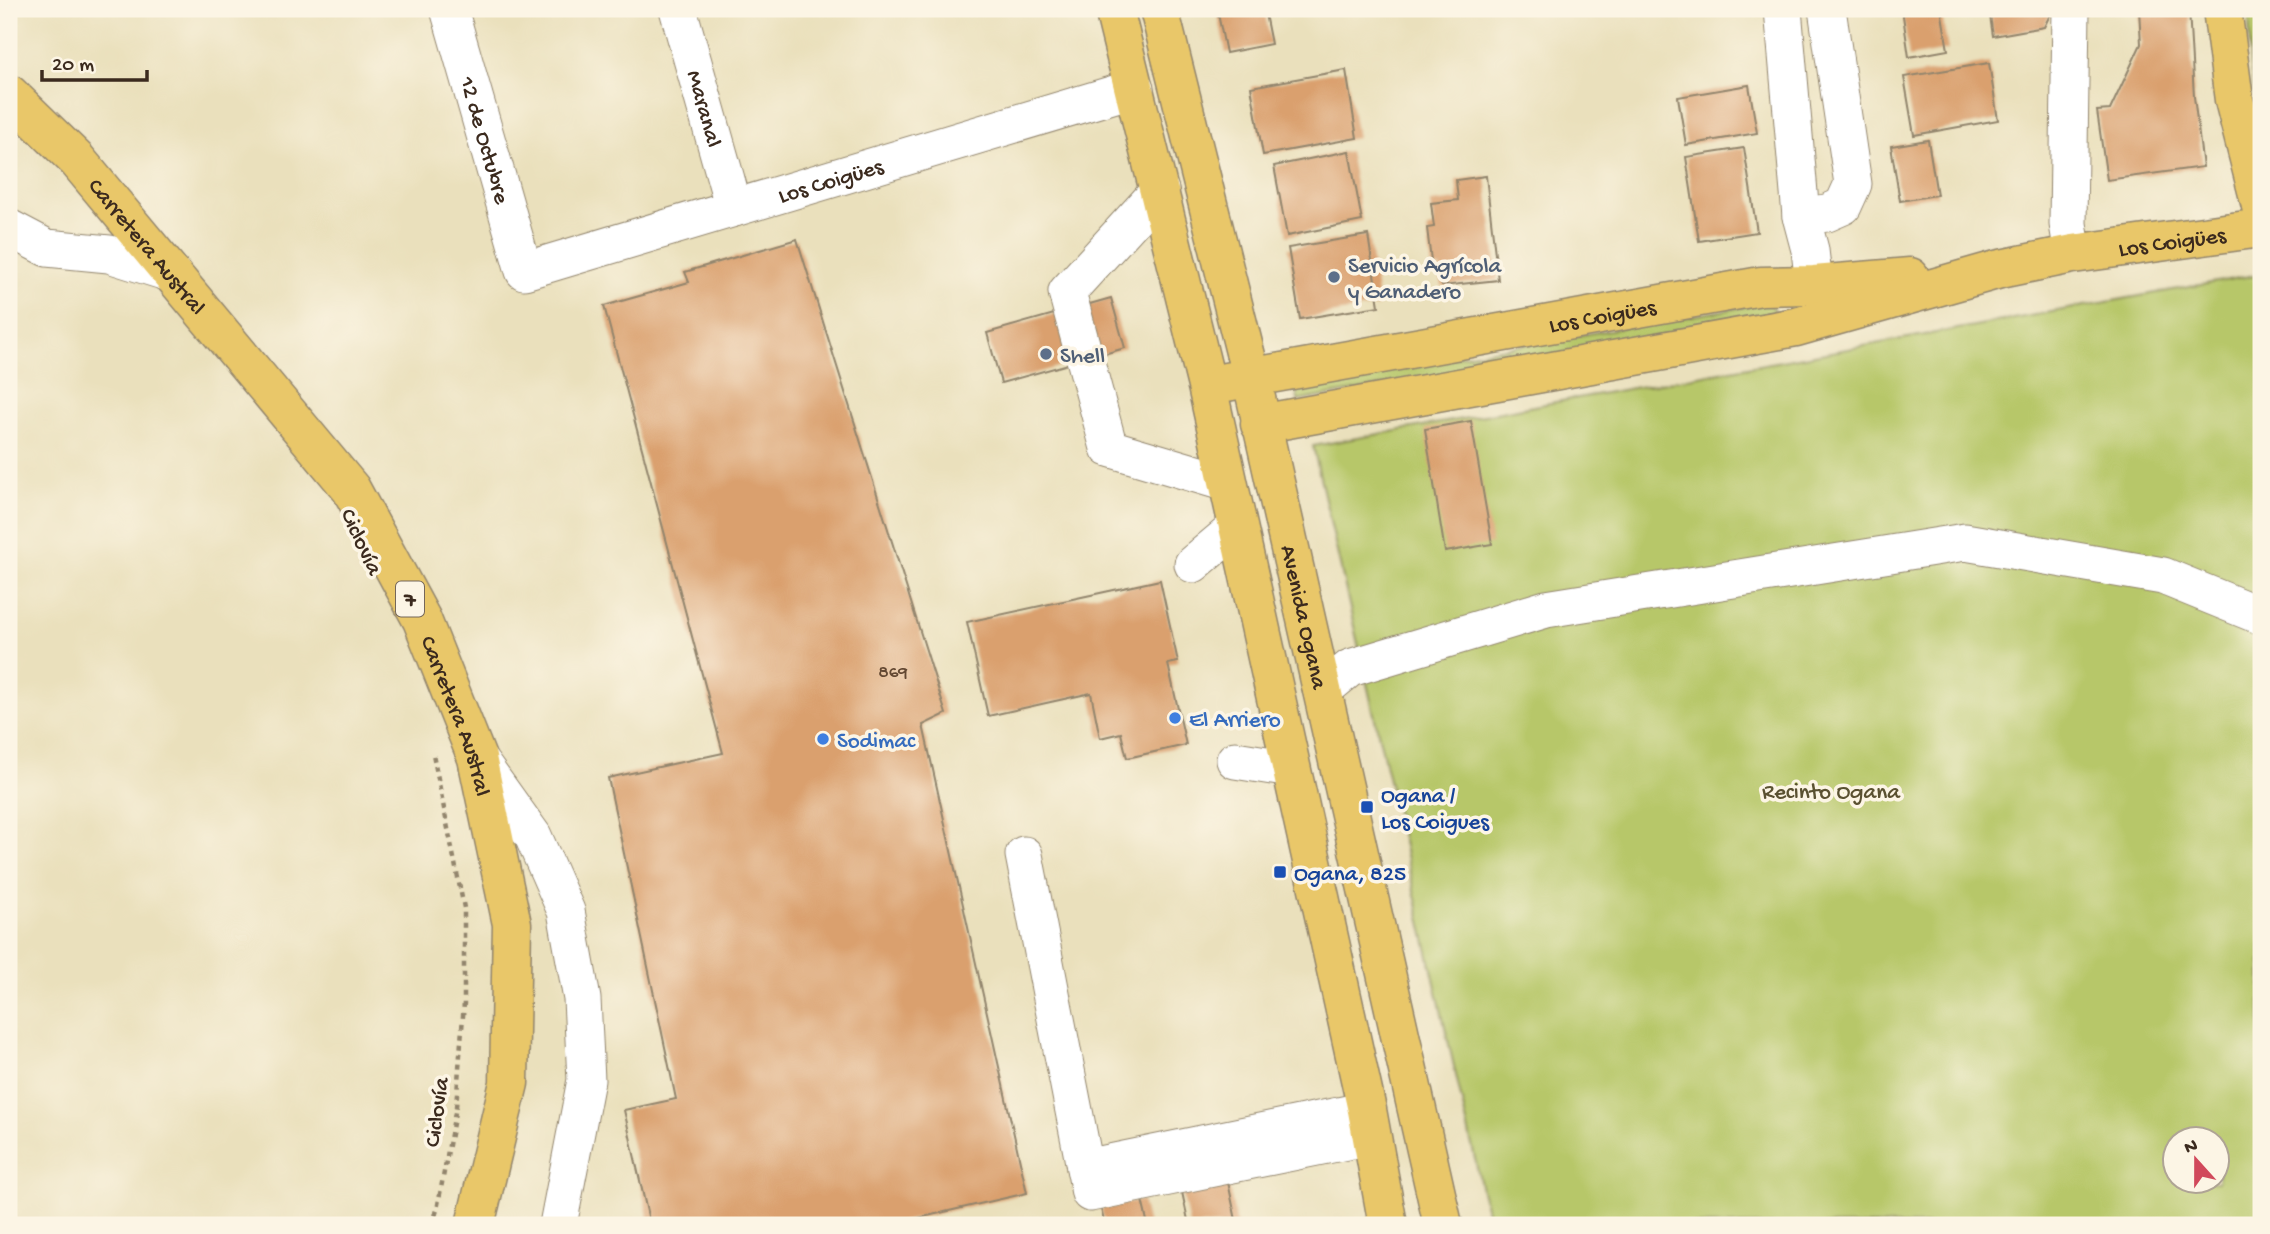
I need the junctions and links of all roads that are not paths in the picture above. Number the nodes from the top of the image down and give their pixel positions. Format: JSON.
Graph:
{"nodes":[{"id":1,"x":449,"y":9,"type":"edge"},
{"id":2,"x":678,"y":9,"type":"edge"},
{"id":3,"x":1115,"y":9,"type":"edge"},
{"id":4,"x":1159,"y":9,"type":"edge"},
{"id":5,"x":1783,"y":9,"type":"edge"},
{"id":6,"x":1828,"y":9,"type":"edge"},
{"id":7,"x":2071,"y":9,"type":"edge"},
{"id":8,"x":2222,"y":9,"type":"edge"},
{"id":9,"x":1135,"y":88,"type":"junction"},
{"id":10,"x":9,"y":94,"type":"edge"},
{"id":11,"x":1160,"y":190,"type":"junction"},
{"id":12,"x":2261,"y":206,"type":"edge"},
{"id":13,"x":734,"y":208,"type":"junction"},
{"id":14,"x":1801,"y":216,"type":"junction"},
{"id":15,"x":9,"y":228,"type":"edge"},
{"id":16,"x":2261,"y":228,"type":"edge"},
{"id":17,"x":2073,"y":254,"type":"junction"},
{"id":18,"x":2000,"y":269,"type":"junction"},
{"id":19,"x":524,"y":271,"type":"joint"},
{"id":20,"x":173,"y":274,"type":"junction"},
{"id":21,"x":1814,"y":285,"type":"junction"},
{"id":22,"x":1251,"y":376,"type":"junction"},
{"id":23,"x":1207,"y":386,"type":"junction"},
{"id":24,"x":1260,"y":424,"type":"junction"},
{"id":25,"x":1227,"y":483,"type":"junction"},
{"id":26,"x":1237,"y":527,"type":"junction"},
{"id":27,"x":1193,"y":564,"type":"dead end"},
{"id":28,"x":2261,"y":616,"type":"edge"},
{"id":29,"x":1322,"y":691,"type":"junction"},
{"id":30,"x":477,"y":758,"type":"junction"},
{"id":31,"x":1235,"y":760,"type":"dead end"},
{"id":32,"x":1291,"y":769,"type":"junction"},
{"id":33,"x":1024,"y":855,"type":"dead end"},
{"id":34,"x":1369,"y":1123,"type":"junction"},
{"id":35,"x":475,"y":1225,"type":"edge"},
{"id":36,"x":558,"y":1225,"type":"edge"},
{"id":37,"x":1388,"y":1225,"type":"edge"},
{"id":38,"x":1443,"y":1225,"type":"edge"}],
"edges":[{"from":1,"to":19,"type":"street","name":"12 de Octubre"},
{"from":2,"to":13,"type":"street","name":"Maranal"},
{"from":3,"to":9,"type":"main road","name":"Avenida Ogana"},
{"from":4,"to":22,"type":"main road","name":"Avenida Ogana"},
{"from":5,"to":14,"type":"street"},
{"from":6,"to":14,"type":"street"},
{"from":7,"to":17,"type":"street"},
{"from":8,"to":12,"type":"main road"},
{"from":9,"to":11,"type":"main road","name":"Avenida Ogana"},
{"from":9,"to":13,"type":"street","name":"Los Coigües"},
{"from":10,"to":20,"type":"main road","name":"Carretera Austral","number":"7"},
{"from":11,"to":23,"type":"main road","name":"Avenida Ogana"},
{"from":11,"to":25,"type":"street"},
{"from":13,"to":19,"type":"street","name":"Los Coigües"},
{"from":14,"to":21,"type":"street"},
{"from":15,"to":20,"type":"street"},
{"from":16,"to":17,"type":"main road","name":"Los Coigües"},
{"from":17,"to":18,"type":"main road","name":"Los Coigües"},
{"from":18,"to":21,"type":"main road","name":"Los Coigües"},
{"from":18,"to":24,"type":"main road","name":"Los Coigües"},
{"from":20,"to":30,"type":"main road","name":"Carretera Austral","number":"7"},
{"from":21,"to":22,"type":"main road","name":"Los Coigües"},
{"from":22,"to":23,"type":"main road","name":"Los Coigües"},
{"from":22,"to":24,"type":"main road","name":"Avenida Ogana"},
{"from":23,"to":25,"type":"main road","name":"Avenida Ogana"},
{"from":24,"to":29,"type":"main road","name":"Avenida Ogana"},
{"from":25,"to":26,"type":"main road","name":"Avenida Ogana"},
{"from":26,"to":27,"type":"street"},
{"from":26,"to":32,"type":"main road","name":"Avenida Ogana"},
{"from":28,"to":29,"type":"street"},
{"from":29,"to":38,"type":"main road","name":"Avenida Ogana"},
{"from":30,"to":35,"type":"main road","name":"Carretera Austral","number":"7"},
{"from":30,"to":36,"type":"street"},
{"from":31,"to":32,"type":"street"},
{"from":32,"to":34,"type":"main road","name":"Avenida Ogana"},
{"from":33,"to":34,"type":"street"},
{"from":34,"to":37,"type":"main road","name":"Avenida Ogana"}]}
